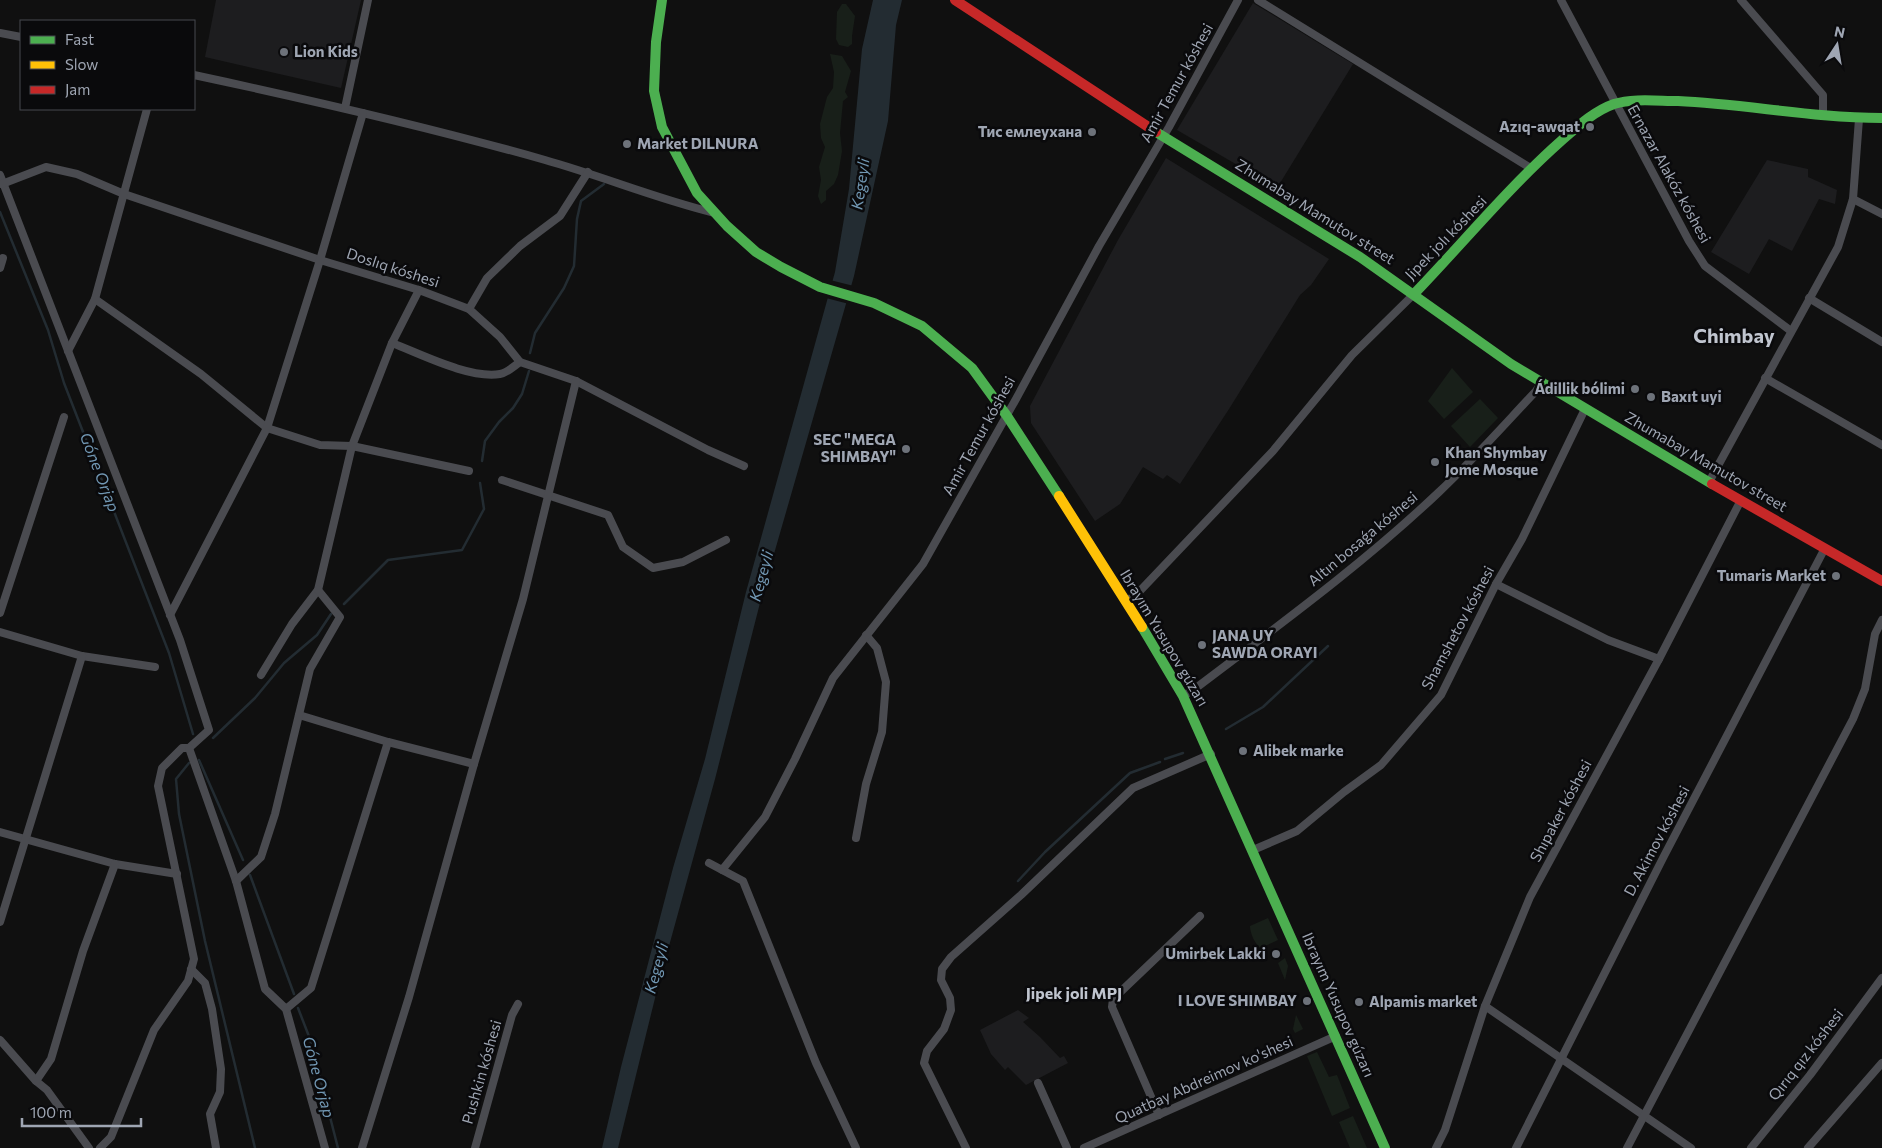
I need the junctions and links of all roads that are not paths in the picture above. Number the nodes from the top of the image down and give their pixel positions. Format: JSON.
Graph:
{"nodes":[{"id":1,"x":368,"y":0,"type":"edge"},
{"id":2,"x":662,"y":0,"type":"edge"},
{"id":3,"x":955,"y":0,"type":"edge"},
{"id":4,"x":1238,"y":0,"type":"edge"},
{"id":5,"x":1258,"y":0,"type":"edge"},
{"id":6,"x":1560,"y":0,"type":"edge"},
{"id":7,"x":1741,"y":0,"type":"edge"},
{"id":8,"x":0,"y":33,"type":"edge"},
{"id":9,"x":20,"y":37,"type":"edge"},
{"id":10,"x":195,"y":75,"type":"edge"},
{"id":11,"x":1614,"y":103,"type":"junction"},
{"id":12,"x":345,"y":108,"type":"junction"},
{"id":13,"x":147,"y":110,"type":"edge"},
{"id":14,"x":362,"y":113,"type":"junction"},
{"id":15,"x":1823,"y":116,"type":"junction"},
{"id":16,"x":1882,"y":118,"type":"edge"},
{"id":17,"x":1859,"y":119,"type":"junction"},
{"id":18,"x":1163,"y":137,"type":"junction"},
{"id":19,"x":1532,"y":168,"type":"junction"},
{"id":20,"x":588,"y":172,"type":"junction"},
{"id":21,"x":1,"y":181,"type":"edge"},
{"id":22,"x":124,"y":194,"type":"junction"},
{"id":23,"x":1853,"y":198,"type":"junction"},
{"id":24,"x":715,"y":213,"type":"junction"},
{"id":25,"x":1882,"y":214,"type":"edge"},
{"id":26,"x":3,"y":258,"type":"dead end"},
{"id":27,"x":320,"y":260,"type":"junction"},
{"id":28,"x":0,"y":268,"type":"edge"},
{"id":29,"x":419,"y":290,"type":"junction"},
{"id":30,"x":1414,"y":294,"type":"junction"},
{"id":31,"x":95,"y":298,"type":"junction"},
{"id":32,"x":1809,"y":298,"type":"junction"},
{"id":33,"x":469,"y":309,"type":"junction"},
{"id":34,"x":1791,"y":330,"type":"junction"},
{"id":35,"x":1882,"y":342,"type":"edge"},
{"id":36,"x":392,"y":343,"type":"junction"},
{"id":37,"x":68,"y":351,"type":"junction"},
{"id":38,"x":520,"y":362,"type":"junction"},
{"id":39,"x":1765,"y":378,"type":"junction"},
{"id":40,"x":576,"y":382,"type":"junction"},
{"id":41,"x":1542,"y":382,"type":"junction"},
{"id":42,"x":1585,"y":409,"type":"junction"},
{"id":43,"x":1007,"y":416,"type":"junction"},
{"id":44,"x":64,"y":417,"type":"dead end"},
{"id":45,"x":267,"y":428,"type":"junction"},
{"id":46,"x":1882,"y":445,"type":"edge"},
{"id":47,"x":352,"y":446,"type":"junction"},
{"id":48,"x":744,"y":466,"type":"dead end"},
{"id":49,"x":469,"y":470,"type":"dead end"},
{"id":50,"x":502,"y":480,"type":"dead end"},
{"id":51,"x":1709,"y":482,"type":"junction"},
{"id":52,"x":549,"y":494,"type":"junction"},
{"id":53,"x":1740,"y":500,"type":"junction"},
{"id":54,"x":726,"y":540,"type":"dead end"},
{"id":55,"x":1825,"y":548,"type":"junction"},
{"id":56,"x":1881,"y":579,"type":"edge"},
{"id":57,"x":1496,"y":584,"type":"junction"},
{"id":58,"x":318,"y":590,"type":"junction"},
{"id":59,"x":1126,"y":601,"type":"junction"},
{"id":60,"x":0,"y":613,"type":"edge"},
{"id":61,"x":170,"y":615,"type":"junction"},
{"id":62,"x":1882,"y":620,"type":"edge"},
{"id":63,"x":0,"y":632,"type":"edge"},
{"id":64,"x":866,"y":635,"type":"junction"},
{"id":65,"x":82,"y":656,"type":"junction"},
{"id":66,"x":1659,"y":659,"type":"junction"},
{"id":67,"x":155,"y":667,"type":"dead end"},
{"id":68,"x":261,"y":675,"type":"dead end"},
{"id":69,"x":1183,"y":696,"type":"junction"},
{"id":70,"x":299,"y":715,"type":"junction"},
{"id":71,"x":388,"y":742,"type":"junction"},
{"id":72,"x":189,"y":748,"type":"junction"},
{"id":73,"x":1211,"y":754,"type":"junction"},
{"id":74,"x":474,"y":764,"type":"junction"},
{"id":75,"x":0,"y":832,"type":"edge"},
{"id":76,"x":856,"y":838,"type":"dead end"},
{"id":77,"x":26,"y":840,"type":"junction"},
{"id":78,"x":1254,"y":850,"type":"junction"},
{"id":79,"x":709,"y":863,"type":"dead end"},
{"id":80,"x":115,"y":864,"type":"junction"},
{"id":81,"x":722,"y":870,"type":"junction"},
{"id":82,"x":177,"y":874,"type":"junction"},
{"id":83,"x":236,"y":881,"type":"junction"},
{"id":84,"x":1200,"y":916,"type":"dead end"},
{"id":85,"x":0,"y":922,"type":"edge"},
{"id":86,"x":191,"y":969,"type":"junction"},
{"id":87,"x":1882,"y":978,"type":"edge"},
{"id":88,"x":518,"y":1004,"type":"dead end"},
{"id":89,"x":1485,"y":1006,"type":"junction"},
{"id":90,"x":286,"y":1009,"type":"junction"},
{"id":91,"x":1336,"y":1036,"type":"junction"},
{"id":92,"x":0,"y":1040,"type":"edge"},
{"id":93,"x":1561,"y":1059,"type":"junction"},
{"id":94,"x":1882,"y":1063,"type":"edge"},
{"id":95,"x":36,"y":1081,"type":"junction"},
{"id":96,"x":1038,"y":1082,"type":"dead end"},
{"id":97,"x":1159,"y":1115,"type":"junction"},
{"id":98,"x":1644,"y":1115,"type":"junction"},
{"id":99,"x":89,"y":1148,"type":"edge"},
{"id":100,"x":100,"y":1148,"type":"edge"},
{"id":101,"x":216,"y":1148,"type":"edge"},
{"id":102,"x":325,"y":1148,"type":"edge"},
{"id":103,"x":362,"y":1148,"type":"edge"},
{"id":104,"x":475,"y":1148,"type":"edge"},
{"id":105,"x":856,"y":1148,"type":"edge"},
{"id":106,"x":966,"y":1148,"type":"edge"},
{"id":107,"x":1067,"y":1148,"type":"edge"},
{"id":108,"x":1084,"y":1148,"type":"edge"},
{"id":109,"x":1385,"y":1148,"type":"edge"},
{"id":110,"x":1436,"y":1148,"type":"edge"},
{"id":111,"x":1516,"y":1148,"type":"edge"},
{"id":112,"x":1627,"y":1148,"type":"edge"},
{"id":113,"x":1691,"y":1148,"type":"edge"},
{"id":114,"x":1751,"y":1148,"type":"edge"},
{"id":115,"x":1808,"y":1148,"type":"edge"}],
"edges":[{"from":1,"to":12,"type":"street"},
{"from":2,"to":24,"type":"street","name":"Ibrayım Yusupov gúzarı"},
{"from":3,"to":18,"type":"street","name":"Zhumabay Mamutov street"},
{"from":4,"to":18,"type":"street","name":"Amir Temur kóshesi"},
{"from":5,"to":19,"type":"street"},
{"from":6,"to":11,"type":"street","name":"Ernazar Alakóz kóshesi"},
{"from":7,"to":15,"type":"street"},
{"from":8,"to":9,"type":"street"},
{"from":10,"to":12,"type":"street"},
{"from":11,"to":15,"type":"street","name":"Jipek jolı kóshesi"},
{"from":11,"to":19,"type":"street","name":"Jipek jolı kóshesi"},
{"from":11,"to":34,"type":"street","name":"Ernazar Alakóz kóshesi"},
{"from":12,"to":14,"type":"street"},
{"from":13,"to":22,"type":"street"},
{"from":14,"to":20,"type":"street"},
{"from":14,"to":27,"type":"street"},
{"from":15,"to":17,"type":"street","name":"Jipek jolı kóshesi"},
{"from":16,"to":17,"type":"street","name":"Jipek jolı kóshesi"},
{"from":17,"to":23,"type":"street"},
{"from":18,"to":30,"type":"street","name":"Zhumabay Mamutov street"},
{"from":18,"to":43,"type":"street","name":"Amir Temur kóshesi"},
{"from":19,"to":30,"type":"street","name":"Jipek jolı kóshesi"},
{"from":20,"to":24,"type":"street"},
{"from":20,"to":33,"type":"street"},
{"from":21,"to":22,"type":"street","name":"Doslıq kóshesi"},
{"from":21,"to":37,"type":"street"},
{"from":22,"to":27,"type":"street","name":"Doslıq kóshesi"},
{"from":22,"to":31,"type":"street"},
{"from":23,"to":25,"type":"street"},
{"from":23,"to":32,"type":"street"},
{"from":24,"to":43,"type":"street","name":"Ibrayım Yusupov gúzarı"},
{"from":26,"to":28,"type":"street"},
{"from":27,"to":29,"type":"street","name":"Doslıq kóshesi"},
{"from":27,"to":45,"type":"street"},
{"from":29,"to":33,"type":"street","name":"Doslıq kóshesi"},
{"from":29,"to":36,"type":"street"},
{"from":30,"to":41,"type":"street","name":"Zhumabay Mamutov street"},
{"from":30,"to":59,"type":"street","name":"Jipek jolı kóshesi"},
{"from":31,"to":37,"type":"street"},
{"from":31,"to":45,"type":"street"},
{"from":32,"to":34,"type":"street"},
{"from":32,"to":35,"type":"street"},
{"from":33,"to":38,"type":"street","name":"Doslıq kóshesi"},
{"from":34,"to":39,"type":"street"},
{"from":36,"to":38,"type":"street"},
{"from":36,"to":47,"type":"street"},
{"from":37,"to":61,"type":"street"},
{"from":38,"to":40,"type":"street"},
{"from":39,"to":46,"type":"street"},
{"from":39,"to":51,"type":"street"},
{"from":40,"to":48,"type":"street"},
{"from":40,"to":52,"type":"street"},
{"from":41,"to":42,"type":"street","name":"Zhumabay Mamutov street"},
{"from":41,"to":69,"type":"street","name":"Altın bosaǵa kóshesi"},
{"from":42,"to":51,"type":"street","name":"Zhumabay Mamutov street"},
{"from":42,"to":57,"type":"street","name":"Shamshetov kóshesi"},
{"from":43,"to":59,"type":"street","name":"Ibrayım Yusupov gúzarı"},
{"from":43,"to":64,"type":"street","name":"Amir Temur kóshesi"},
{"from":44,"to":60,"type":"street"},
{"from":45,"to":47,"type":"street"},
{"from":45,"to":61,"type":"street"},
{"from":47,"to":49,"type":"street"},
{"from":47,"to":58,"type":"street"},
{"from":50,"to":52,"type":"street"},
{"from":51,"to":53,"type":"street","name":"Zhumabay Mamutov street"},
{"from":52,"to":54,"type":"street"},
{"from":52,"to":74,"type":"street"},
{"from":53,"to":55,"type":"street","name":"Zhumabay Mamutov street"},
{"from":53,"to":66,"type":"street","name":"Shıpaker kóshesi"},
{"from":55,"to":56,"type":"street","name":"Zhumabay Mamutov street"},
{"from":55,"to":93,"type":"street","name":"D. Akimov kóshesi"},
{"from":57,"to":66,"type":"street"},
{"from":57,"to":78,"type":"street","name":"Shamshetov kóshesi"},
{"from":58,"to":68,"type":"street"},
{"from":58,"to":70,"type":"street"},
{"from":59,"to":69,"type":"street","name":"Ibrayım Yusupov gúzarı"},
{"from":61,"to":72,"type":"street"},
{"from":62,"to":98,"type":"street"},
{"from":63,"to":65,"type":"street"},
{"from":64,"to":76,"type":"street"},
{"from":64,"to":81,"type":"street","name":"Amir Temur kóshesi"},
{"from":65,"to":67,"type":"street"},
{"from":65,"to":77,"type":"street"},
{"from":66,"to":89,"type":"street","name":"Shıpaker kóshesi"},
{"from":69,"to":73,"type":"street","name":"Ibrayım Yusupov gúzarı"},
{"from":70,"to":71,"type":"street"},
{"from":70,"to":83,"type":"street"},
{"from":71,"to":74,"type":"street"},
{"from":71,"to":90,"type":"street"},
{"from":72,"to":82,"type":"street"},
{"from":72,"to":83,"type":"street"},
{"from":73,"to":78,"type":"street","name":"Ibrayım Yusupov gúzarı"},
{"from":73,"to":106,"type":"street"},
{"from":74,"to":103,"type":"street"},
{"from":75,"to":77,"type":"street"},
{"from":77,"to":80,"type":"street"},
{"from":77,"to":85,"type":"street"},
{"from":78,"to":91,"type":"street","name":"Ibrayım Yusupov gúzarı"},
{"from":79,"to":81,"type":"street"},
{"from":80,"to":82,"type":"street"},
{"from":80,"to":95,"type":"street"},
{"from":81,"to":105,"type":"street"},
{"from":82,"to":86,"type":"street"},
{"from":83,"to":90,"type":"street"},
{"from":84,"to":97,"type":"street"},
{"from":86,"to":100,"type":"street"},
{"from":86,"to":101,"type":"street"},
{"from":87,"to":114,"type":"street","name":"Qırıq qız kóshesi"},
{"from":88,"to":104,"type":"street","name":"Pushkin kóshesi"},
{"from":89,"to":93,"type":"street"},
{"from":89,"to":110,"type":"street","name":"Shıpaker kóshesi"},
{"from":90,"to":102,"type":"street"},
{"from":91,"to":97,"type":"street","name":"Quatbay Abdreimov ko'shesi"},
{"from":91,"to":109,"type":"street","name":"Ibrayım Yusupov gúzarı"},
{"from":92,"to":95,"type":"street"},
{"from":93,"to":98,"type":"street"},
{"from":93,"to":111,"type":"street","name":"D. Akimov kóshesi"},
{"from":94,"to":115,"type":"street"},
{"from":95,"to":99,"type":"street"},
{"from":96,"to":107,"type":"street"},
{"from":97,"to":108,"type":"street","name":"Quatbay Abdreimov ko'shesi"},
{"from":98,"to":112,"type":"street"},
{"from":98,"to":113,"type":"street"}]}
